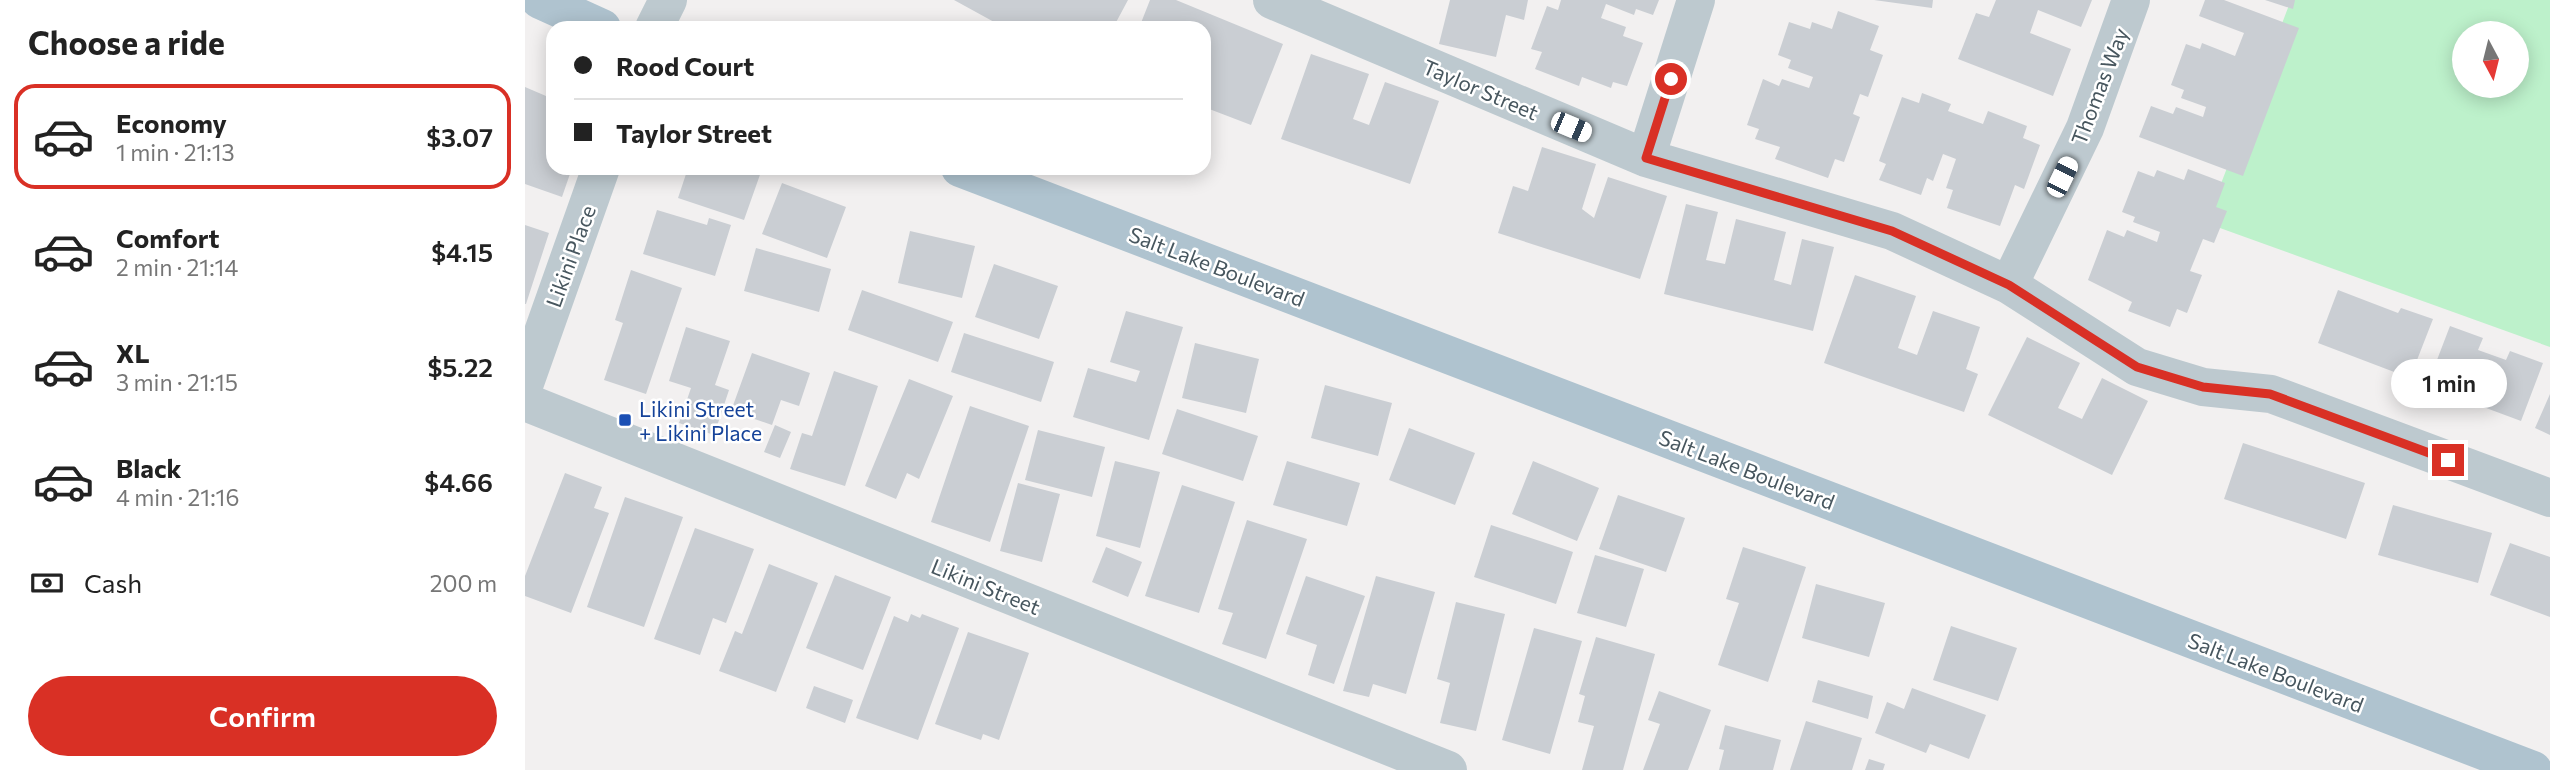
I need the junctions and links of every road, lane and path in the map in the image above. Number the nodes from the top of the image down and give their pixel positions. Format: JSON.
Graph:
{"nodes":[{"id":1,"x":540,"y":0,"type":"edge"},
{"id":2,"x":668,"y":0,"type":"edge"},
{"id":3,"x":1272,"y":0,"type":"edge"},
{"id":4,"x":1696,"y":0,"type":"edge"},
{"id":5,"x":2131,"y":0,"type":"edge"},
{"id":6,"x":586,"y":21,"type":"edge"},
{"id":7,"x":658,"y":21,"type":"edge"},
{"id":8,"x":1646,"y":158,"type":"junction"},
{"id":9,"x":599,"y":175,"type":"edge"},
{"id":10,"x":978,"y":175,"type":"edge"},
{"id":11,"x":2009,"y":285,"type":"junction"},
{"id":12,"x":525,"y":383,"type":"edge"},
{"id":13,"x":525,"y":402,"type":"edge"},
{"id":14,"x":2550,"y":498,"type":"edge"},
{"id":15,"x":1448,"y":770,"type":"edge"},
{"id":16,"x":2533,"y":770,"type":"edge"}],
"edges":[{"from":1,"to":6,"type":"main road"},
{"from":2,"to":7,"type":"street"},
{"from":3,"to":8,"type":"street","name":"Taylor Street"},
{"from":4,"to":8,"type":"street"},
{"from":5,"to":11,"type":"street","name":"Thomas Way"},
{"from":8,"to":11,"type":"street","name":"Taylor Street"},
{"from":9,"to":12,"type":"street","name":"Likini Place"},
{"from":10,"to":16,"type":"main road","name":"Salt Lake Boulevard"},
{"from":11,"to":14,"type":"street","name":"Taylor Street"},
{"from":13,"to":15,"type":"street","name":"Likini Street"}]}
